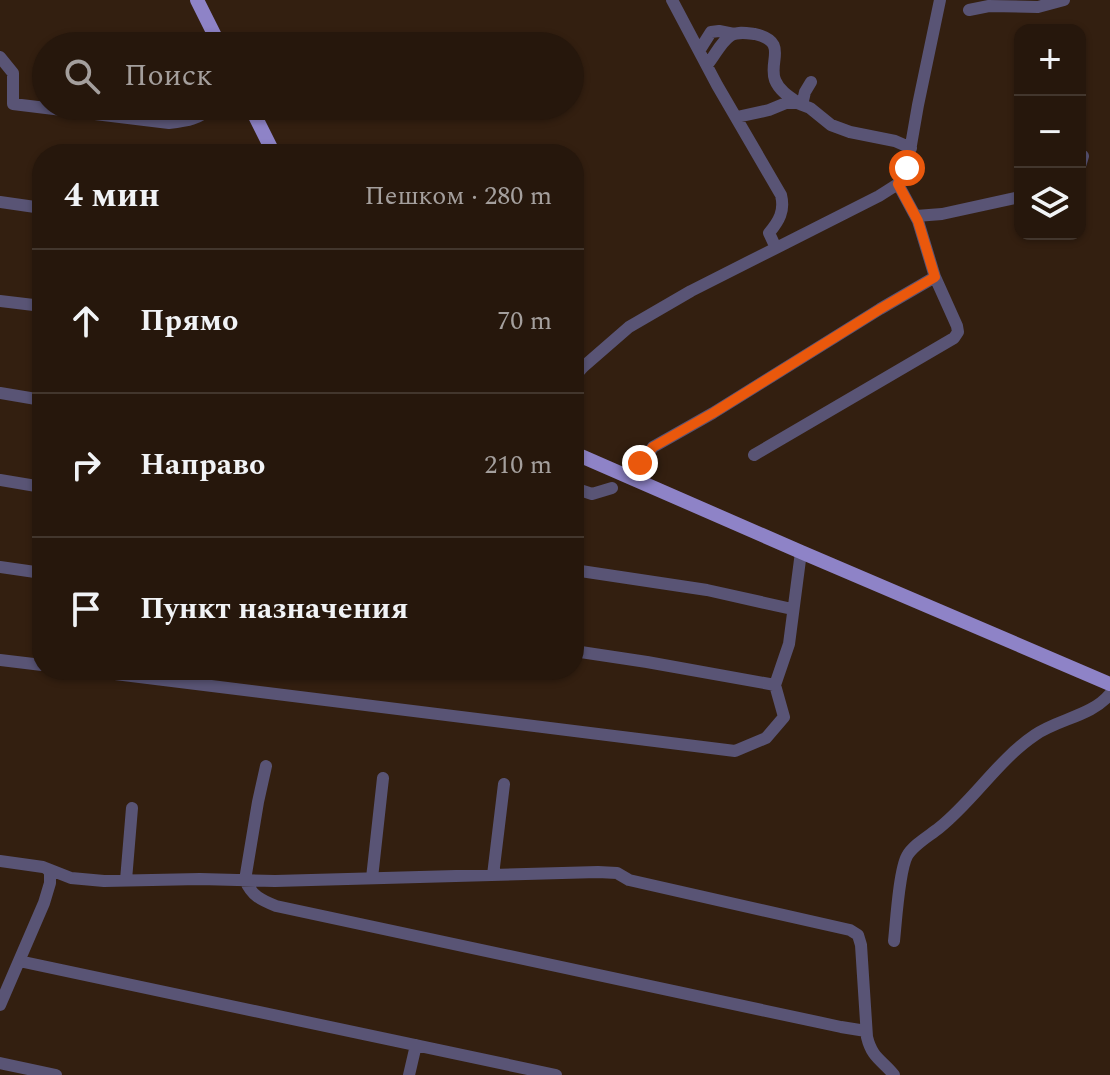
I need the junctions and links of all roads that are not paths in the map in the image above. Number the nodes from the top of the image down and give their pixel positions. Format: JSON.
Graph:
{"nodes":[{"id":1,"x":198,"y":0,"type":"edge"},
{"id":2,"x":672,"y":0,"type":"edge"},
{"id":3,"x":926,"y":0,"type":"edge"},
{"id":4,"x":1064,"y":0,"type":"edge"},
{"id":5,"x":940,"y":3,"type":"edge"},
{"id":6,"x":969,"y":10,"type":"dead end"},
{"id":7,"x":213,"y":32,"type":"edge"},
{"id":8,"x":734,"y":34,"type":"junction"},
{"id":9,"x":699,"y":51,"type":"junction"},
{"id":10,"x":0,"y":57,"type":"edge"},
{"id":11,"x":707,"y":65,"type":"junction"},
{"id":12,"x":811,"y":82,"type":"dead end"},
{"id":13,"x":6,"y":103,"type":"edge"},
{"id":14,"x":800,"y":104,"type":"junction"},
{"id":15,"x":32,"y":106,"type":"edge"},
{"id":16,"x":737,"y":117,"type":"junction"},
{"id":17,"x":145,"y":120,"type":"edge"},
{"id":18,"x":189,"y":120,"type":"edge"},
{"id":19,"x":257,"y":120,"type":"edge"},
{"id":20,"x":269,"y":144,"type":"edge"},
{"id":21,"x":911,"y":148,"type":"junction"},
{"id":22,"x":898,"y":184,"type":"junction"},
{"id":23,"x":1014,"y":198,"type":"edge"},
{"id":24,"x":0,"y":202,"type":"edge"},
{"id":25,"x":32,"y":207,"type":"edge"},
{"id":26,"x":916,"y":216,"type":"junction"},
{"id":27,"x":776,"y":248,"type":"junction"},
{"id":28,"x":935,"y":277,"type":"junction"},
{"id":29,"x":0,"y":301,"type":"edge"},
{"id":30,"x":32,"y":305,"type":"edge"},
{"id":31,"x":584,"y":366,"type":"edge"},
{"id":32,"x":0,"y":393,"type":"edge"},
{"id":33,"x":32,"y":398,"type":"edge"},
{"id":34,"x":754,"y":455,"type":"dead end"},
{"id":35,"x":584,"y":457,"type":"edge"},
{"id":36,"x":631,"y":478,"type":"junction"},
{"id":37,"x":0,"y":480,"type":"edge"},
{"id":38,"x":32,"y":485,"type":"edge"},
{"id":39,"x":612,"y":488,"type":"dead end"},
{"id":40,"x":584,"y":491,"type":"edge"},
{"id":41,"x":801,"y":552,"type":"junction"},
{"id":42,"x":0,"y":567,"type":"edge"},
{"id":43,"x":32,"y":572,"type":"edge"},
{"id":44,"x":584,"y":572,"type":"edge"},
{"id":45,"x":792,"y":609,"type":"junction"},
{"id":46,"x":584,"y":653,"type":"edge"},
{"id":47,"x":0,"y":660,"type":"edge"},
{"id":48,"x":32,"y":664,"type":"edge"},
{"id":49,"x":163,"y":680,"type":"edge"},
{"id":50,"x":1110,"y":684,"type":"edge"},
{"id":51,"x":775,"y":685,"type":"junction"},
{"id":52,"x":1110,"y":694,"type":"edge"},
{"id":53,"x":266,"y":766,"type":"dead end"},
{"id":54,"x":383,"y":778,"type":"dead end"},
{"id":55,"x":504,"y":784,"type":"dead end"},
{"id":56,"x":132,"y":808,"type":"dead end"},
{"id":57,"x":0,"y":861,"type":"edge"},
{"id":58,"x":47,"y":869,"type":"junction"},
{"id":59,"x":493,"y":875,"type":"junction"},
{"id":60,"x":71,"y":878,"type":"junction"},
{"id":61,"x":372,"y":878,"type":"junction"},
{"id":62,"x":126,"y":880,"type":"junction"},
{"id":63,"x":245,"y":880,"type":"junction"},
{"id":64,"x":50,"y":883,"type":"junction"},
{"id":65,"x":894,"y":941,"type":"dead end"},
{"id":66,"x":19,"y":961,"type":"junction"},
{"id":67,"x":0,"y":1005,"type":"edge"},
{"id":68,"x":866,"y":1031,"type":"junction"},
{"id":69,"x":416,"y":1045,"type":"junction"},
{"id":70,"x":0,"y":1063,"type":"edge"},
{"id":71,"x":56,"y":1075,"type":"edge"},
{"id":72,"x":409,"y":1075,"type":"edge"},
{"id":73,"x":556,"y":1075,"type":"edge"},
{"id":74,"x":894,"y":1075,"type":"edge"}],
"edges":[{"from":1,"to":7,"type":"main road"},
{"from":2,"to":9,"type":"street"},
{"from":3,"to":5,"type":"street"},
{"from":4,"to":6,"type":"street"},
{"from":5,"to":21,"type":"street"},
{"from":8,"to":9,"type":"street"},
{"from":8,"to":11,"type":"street"},
{"from":8,"to":14,"type":"street"},
{"from":9,"to":11,"type":"street"},
{"from":10,"to":13,"type":"street"},
{"from":11,"to":16,"type":"street"},
{"from":12,"to":14,"type":"street"},
{"from":13,"to":15,"type":"street"},
{"from":14,"to":16,"type":"street"},
{"from":14,"to":21,"type":"street"},
{"from":16,"to":27,"type":"street"},
{"from":17,"to":18,"type":"street"},
{"from":19,"to":20,"type":"main road"},
{"from":21,"to":22,"type":"street"},
{"from":22,"to":26,"type":"street"},
{"from":22,"to":27,"type":"street"},
{"from":23,"to":26,"type":"street"},
{"from":24,"to":25,"type":"street"},
{"from":26,"to":28,"type":"street"},
{"from":27,"to":31,"type":"street"},
{"from":28,"to":34,"type":"street"},
{"from":28,"to":36,"type":"street"},
{"from":29,"to":30,"type":"street"},
{"from":32,"to":33,"type":"street"},
{"from":35,"to":36,"type":"main road"},
{"from":36,"to":41,"type":"main road"},
{"from":37,"to":38,"type":"street"},
{"from":39,"to":40,"type":"street"},
{"from":41,"to":45,"type":"street"},
{"from":41,"to":50,"type":"main road"},
{"from":42,"to":43,"type":"street"},
{"from":44,"to":45,"type":"street"},
{"from":45,"to":51,"type":"street"},
{"from":46,"to":51,"type":"street"},
{"from":47,"to":48,"type":"street"},
{"from":49,"to":51,"type":"street"},
{"from":52,"to":65,"type":"street"},
{"from":53,"to":63,"type":"street"},
{"from":54,"to":61,"type":"street"},
{"from":55,"to":59,"type":"street"},
{"from":56,"to":62,"type":"street"},
{"from":57,"to":58,"type":"street"},
{"from":58,"to":60,"type":"street"},
{"from":58,"to":64,"type":"street"},
{"from":59,"to":61,"type":"street"},
{"from":59,"to":68,"type":"street"},
{"from":60,"to":62,"type":"street"},
{"from":60,"to":64,"type":"street"},
{"from":61,"to":63,"type":"street"},
{"from":62,"to":63,"type":"street"},
{"from":63,"to":68,"type":"street"},
{"from":64,"to":66,"type":"street"},
{"from":66,"to":67,"type":"street"},
{"from":66,"to":69,"type":"street"},
{"from":68,"to":74,"type":"street"},
{"from":69,"to":72,"type":"street"},
{"from":69,"to":73,"type":"street"},
{"from":70,"to":71,"type":"street"}]}
